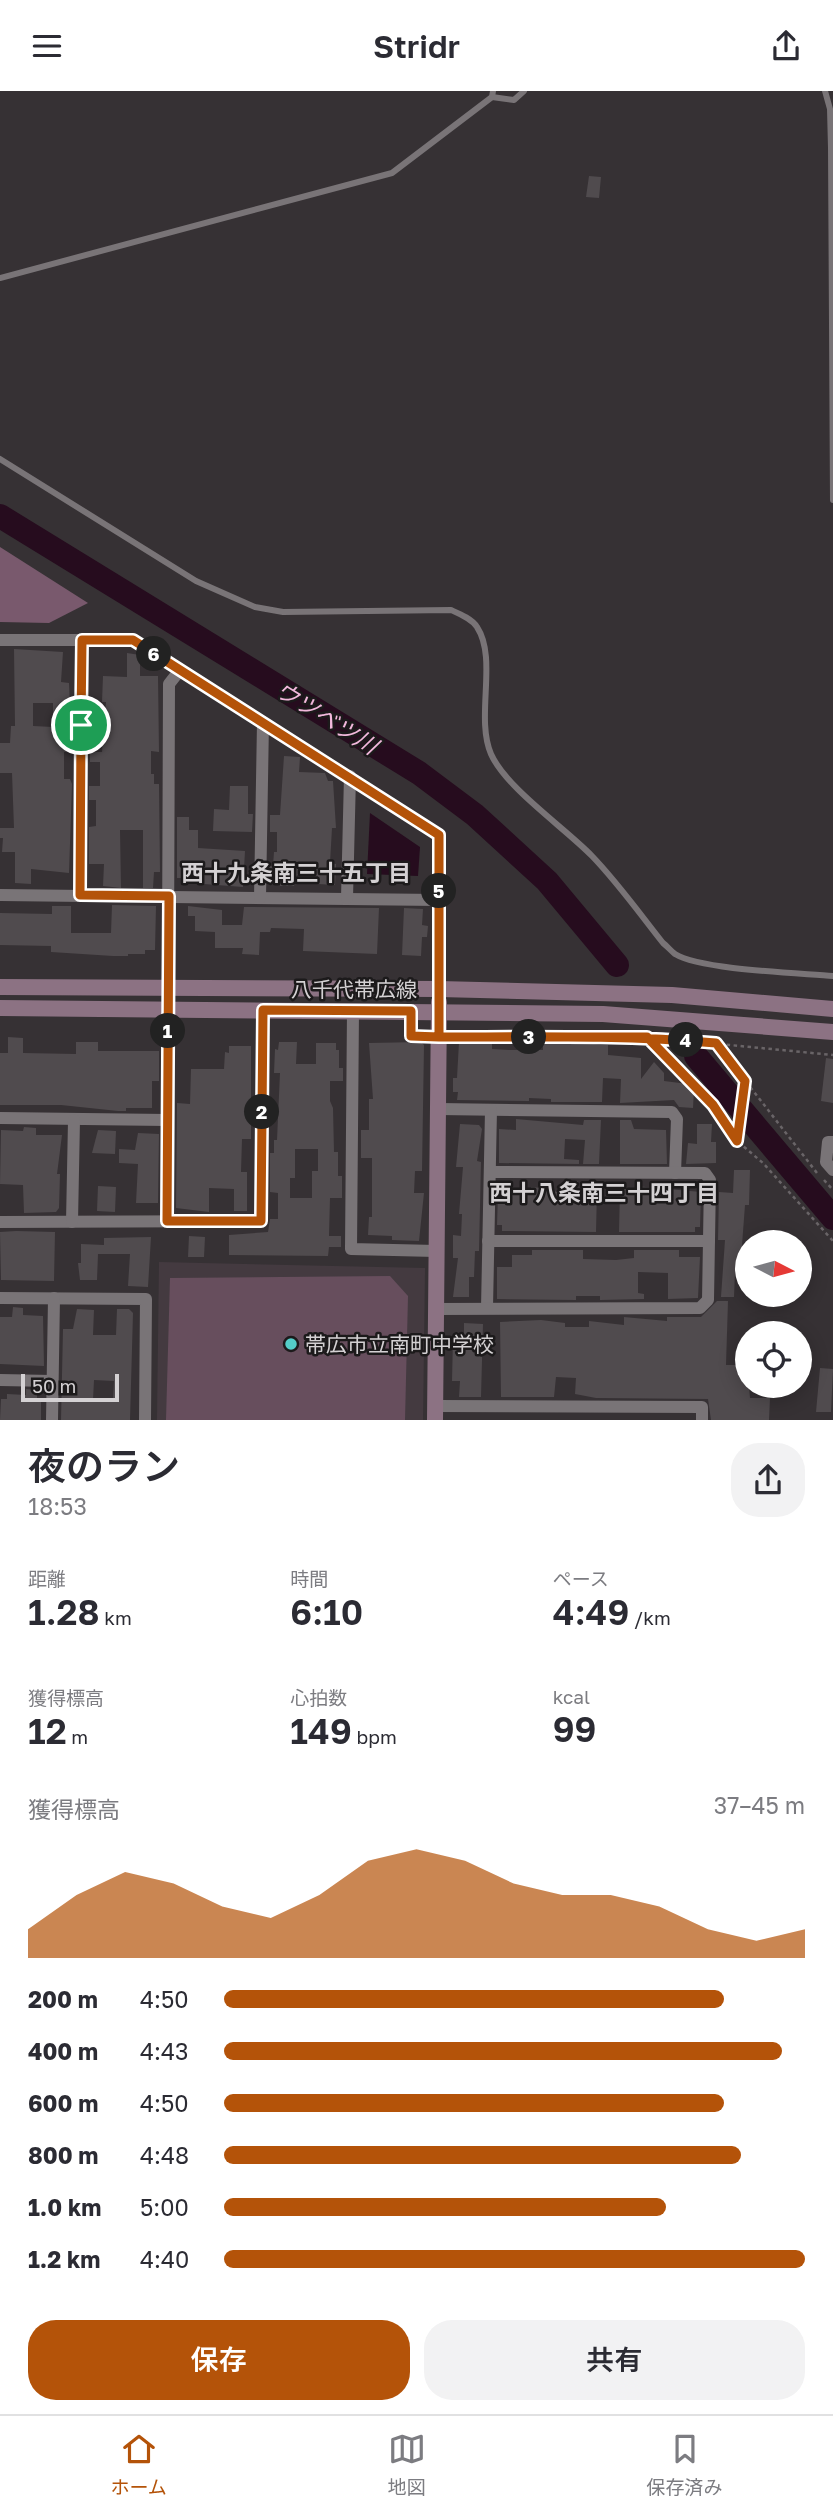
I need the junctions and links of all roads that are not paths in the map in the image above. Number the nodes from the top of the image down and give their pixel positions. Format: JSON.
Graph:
{"nodes":[{"id":1,"x":524,"y":91,"type":"edge"},
{"id":2,"x":825,"y":91,"type":"edge"},
{"id":3,"x":493,"y":94,"type":"edge"},
{"id":4,"x":0,"y":278,"type":"edge"},
{"id":5,"x":0,"y":459,"type":"edge"},
{"id":6,"x":833,"y":500,"type":"edge"},
{"id":7,"x":0,"y":640,"type":"edge"},
{"id":8,"x":82,"y":640,"type":"junction"},
{"id":9,"x":180,"y":670,"type":"junction"},
{"id":10,"x":263,"y":722,"type":"junction"},
{"id":11,"x":350,"y":776,"type":"junction"},
{"id":12,"x":0,"y":895,"type":"edge"},
{"id":13,"x":80,"y":895,"type":"junction"},
{"id":14,"x":169,"y":896,"type":"junction"},
{"id":15,"x":260,"y":898,"type":"junction"},
{"id":16,"x":347,"y":898,"type":"junction"},
{"id":17,"x":439,"y":900,"type":"junction"},
{"id":18,"x":833,"y":976,"type":"edge"},
{"id":19,"x":0,"y":987,"type":"edge"},
{"id":20,"x":169,"y":989,"type":"junction"},
{"id":21,"x":439,"y":989,"type":"junction"},
{"id":22,"x":0,"y":1008,"type":"edge"},
{"id":23,"x":833,"y":1009,"type":"edge"},
{"id":24,"x":169,"y":1010,"type":"junction"},
{"id":25,"x":263,"y":1010,"type":"junction"},
{"id":26,"x":353,"y":1010,"type":"junction"},
{"id":27,"x":439,"y":1011,"type":"junction"},
{"id":28,"x":833,"y":1032,"type":"edge"},
{"id":29,"x":439,"y":1109,"type":"junction"},
{"id":30,"x":491,"y":1110,"type":"junction"},
{"id":31,"x":0,"y":1118,"type":"edge"},
{"id":32,"x":74,"y":1120,"type":"junction"},
{"id":33,"x":167,"y":1120,"type":"junction"},
{"id":34,"x":833,"y":1143,"type":"edge"},
{"id":35,"x":833,"y":1170,"type":"edge"},
{"id":36,"x":490,"y":1172,"type":"junction"},
{"id":37,"x":676,"y":1173,"type":"junction"},
{"id":38,"x":167,"y":1221,"type":"junction"},
{"id":39,"x":0,"y":1222,"type":"edge"},
{"id":40,"x":72,"y":1222,"type":"junction"},
{"id":41,"x":488,"y":1241,"type":"junction"},
{"id":42,"x":709,"y":1241,"type":"junction"},
{"id":43,"x":436,"y":1251,"type":"junction"},
{"id":44,"x":0,"y":1297,"type":"edge"},
{"id":45,"x":54,"y":1298,"type":"junction"},
{"id":46,"x":487,"y":1308,"type":"junction"},
{"id":47,"x":436,"y":1309,"type":"junction"},
{"id":48,"x":0,"y":1380,"type":"edge"},
{"id":49,"x":52,"y":1381,"type":"junction"},
{"id":50,"x":528,"y":1406,"type":"junction"},
{"id":51,"x":436,"y":1413,"type":"edge"},
{"id":52,"x":609,"y":1413,"type":"edge"},
{"id":53,"x":52,"y":1420,"type":"edge"},
{"id":54,"x":145,"y":1420,"type":"edge"},
{"id":55,"x":528,"y":1420,"type":"edge"},
{"id":56,"x":702,"y":1420,"type":"edge"}],
"edges":[{"from":1,"to":3,"type":"lane"},
{"from":2,"to":6,"type":"lane"},
{"from":3,"to":4,"type":"lane"},
{"from":5,"to":18,"type":"lane"},
{"from":7,"to":8,"type":"street"},
{"from":8,"to":9,"type":"street"},
{"from":8,"to":13,"type":"street"},
{"from":9,"to":10,"type":"street"},
{"from":9,"to":14,"type":"street"},
{"from":10,"to":11,"type":"street"},
{"from":10,"to":15,"type":"street"},
{"from":11,"to":16,"type":"street"},
{"from":11,"to":17,"type":"street"},
{"from":12,"to":13,"type":"street"},
{"from":13,"to":14,"type":"street"},
{"from":14,"to":15,"type":"street"},
{"from":14,"to":20,"type":"street"},
{"from":15,"to":16,"type":"street"},
{"from":16,"to":17,"type":"street"},
{"from":17,"to":21,"type":"street"},
{"from":19,"to":20,"type":"main road","name":"八千代帯広線"},
{"from":20,"to":21,"type":"main road","name":"八千代帯広線"},
{"from":20,"to":24,"type":"street"},
{"from":21,"to":23,"type":"main road","name":"八千代帯広線"},
{"from":21,"to":27,"type":"main road"},
{"from":22,"to":24,"type":"main road","name":"八千代帯広線"},
{"from":24,"to":25,"type":"main road","name":"八千代帯広線"},
{"from":24,"to":33,"type":"street"},
{"from":25,"to":26,"type":"main road","name":"八千代帯広線"},
{"from":25,"to":38,"type":"street"},
{"from":26,"to":27,"type":"main road","name":"八千代帯広線"},
{"from":26,"to":43,"type":"street"},
{"from":27,"to":28,"type":"main road","name":"八千代帯広線"},
{"from":27,"to":29,"type":"main road"},
{"from":29,"to":30,"type":"street"},
{"from":29,"to":43,"type":"main road"},
{"from":30,"to":36,"type":"street"},
{"from":30,"to":37,"type":"street"},
{"from":31,"to":32,"type":"street"},
{"from":32,"to":33,"type":"street"},
{"from":32,"to":40,"type":"street"},
{"from":33,"to":38,"type":"street"},
{"from":34,"to":35,"type":"street"},
{"from":36,"to":37,"type":"street"},
{"from":36,"to":41,"type":"street"},
{"from":37,"to":42,"type":"street"},
{"from":38,"to":40,"type":"street"},
{"from":39,"to":40,"type":"street"},
{"from":41,"to":42,"type":"street"},
{"from":41,"to":46,"type":"street"},
{"from":42,"to":46,"type":"street"},
{"from":43,"to":47,"type":"main road"},
{"from":44,"to":45,"type":"street"},
{"from":45,"to":49,"type":"street"},
{"from":45,"to":54,"type":"street"},
{"from":46,"to":47,"type":"street"},
{"from":47,"to":51,"type":"main road"},
{"from":48,"to":49,"type":"street"},
{"from":49,"to":53,"type":"street"},
{"from":50,"to":51,"type":"street"},
{"from":50,"to":52,"type":"street"},
{"from":50,"to":55,"type":"street"},
{"from":52,"to":56,"type":"street"}]}
